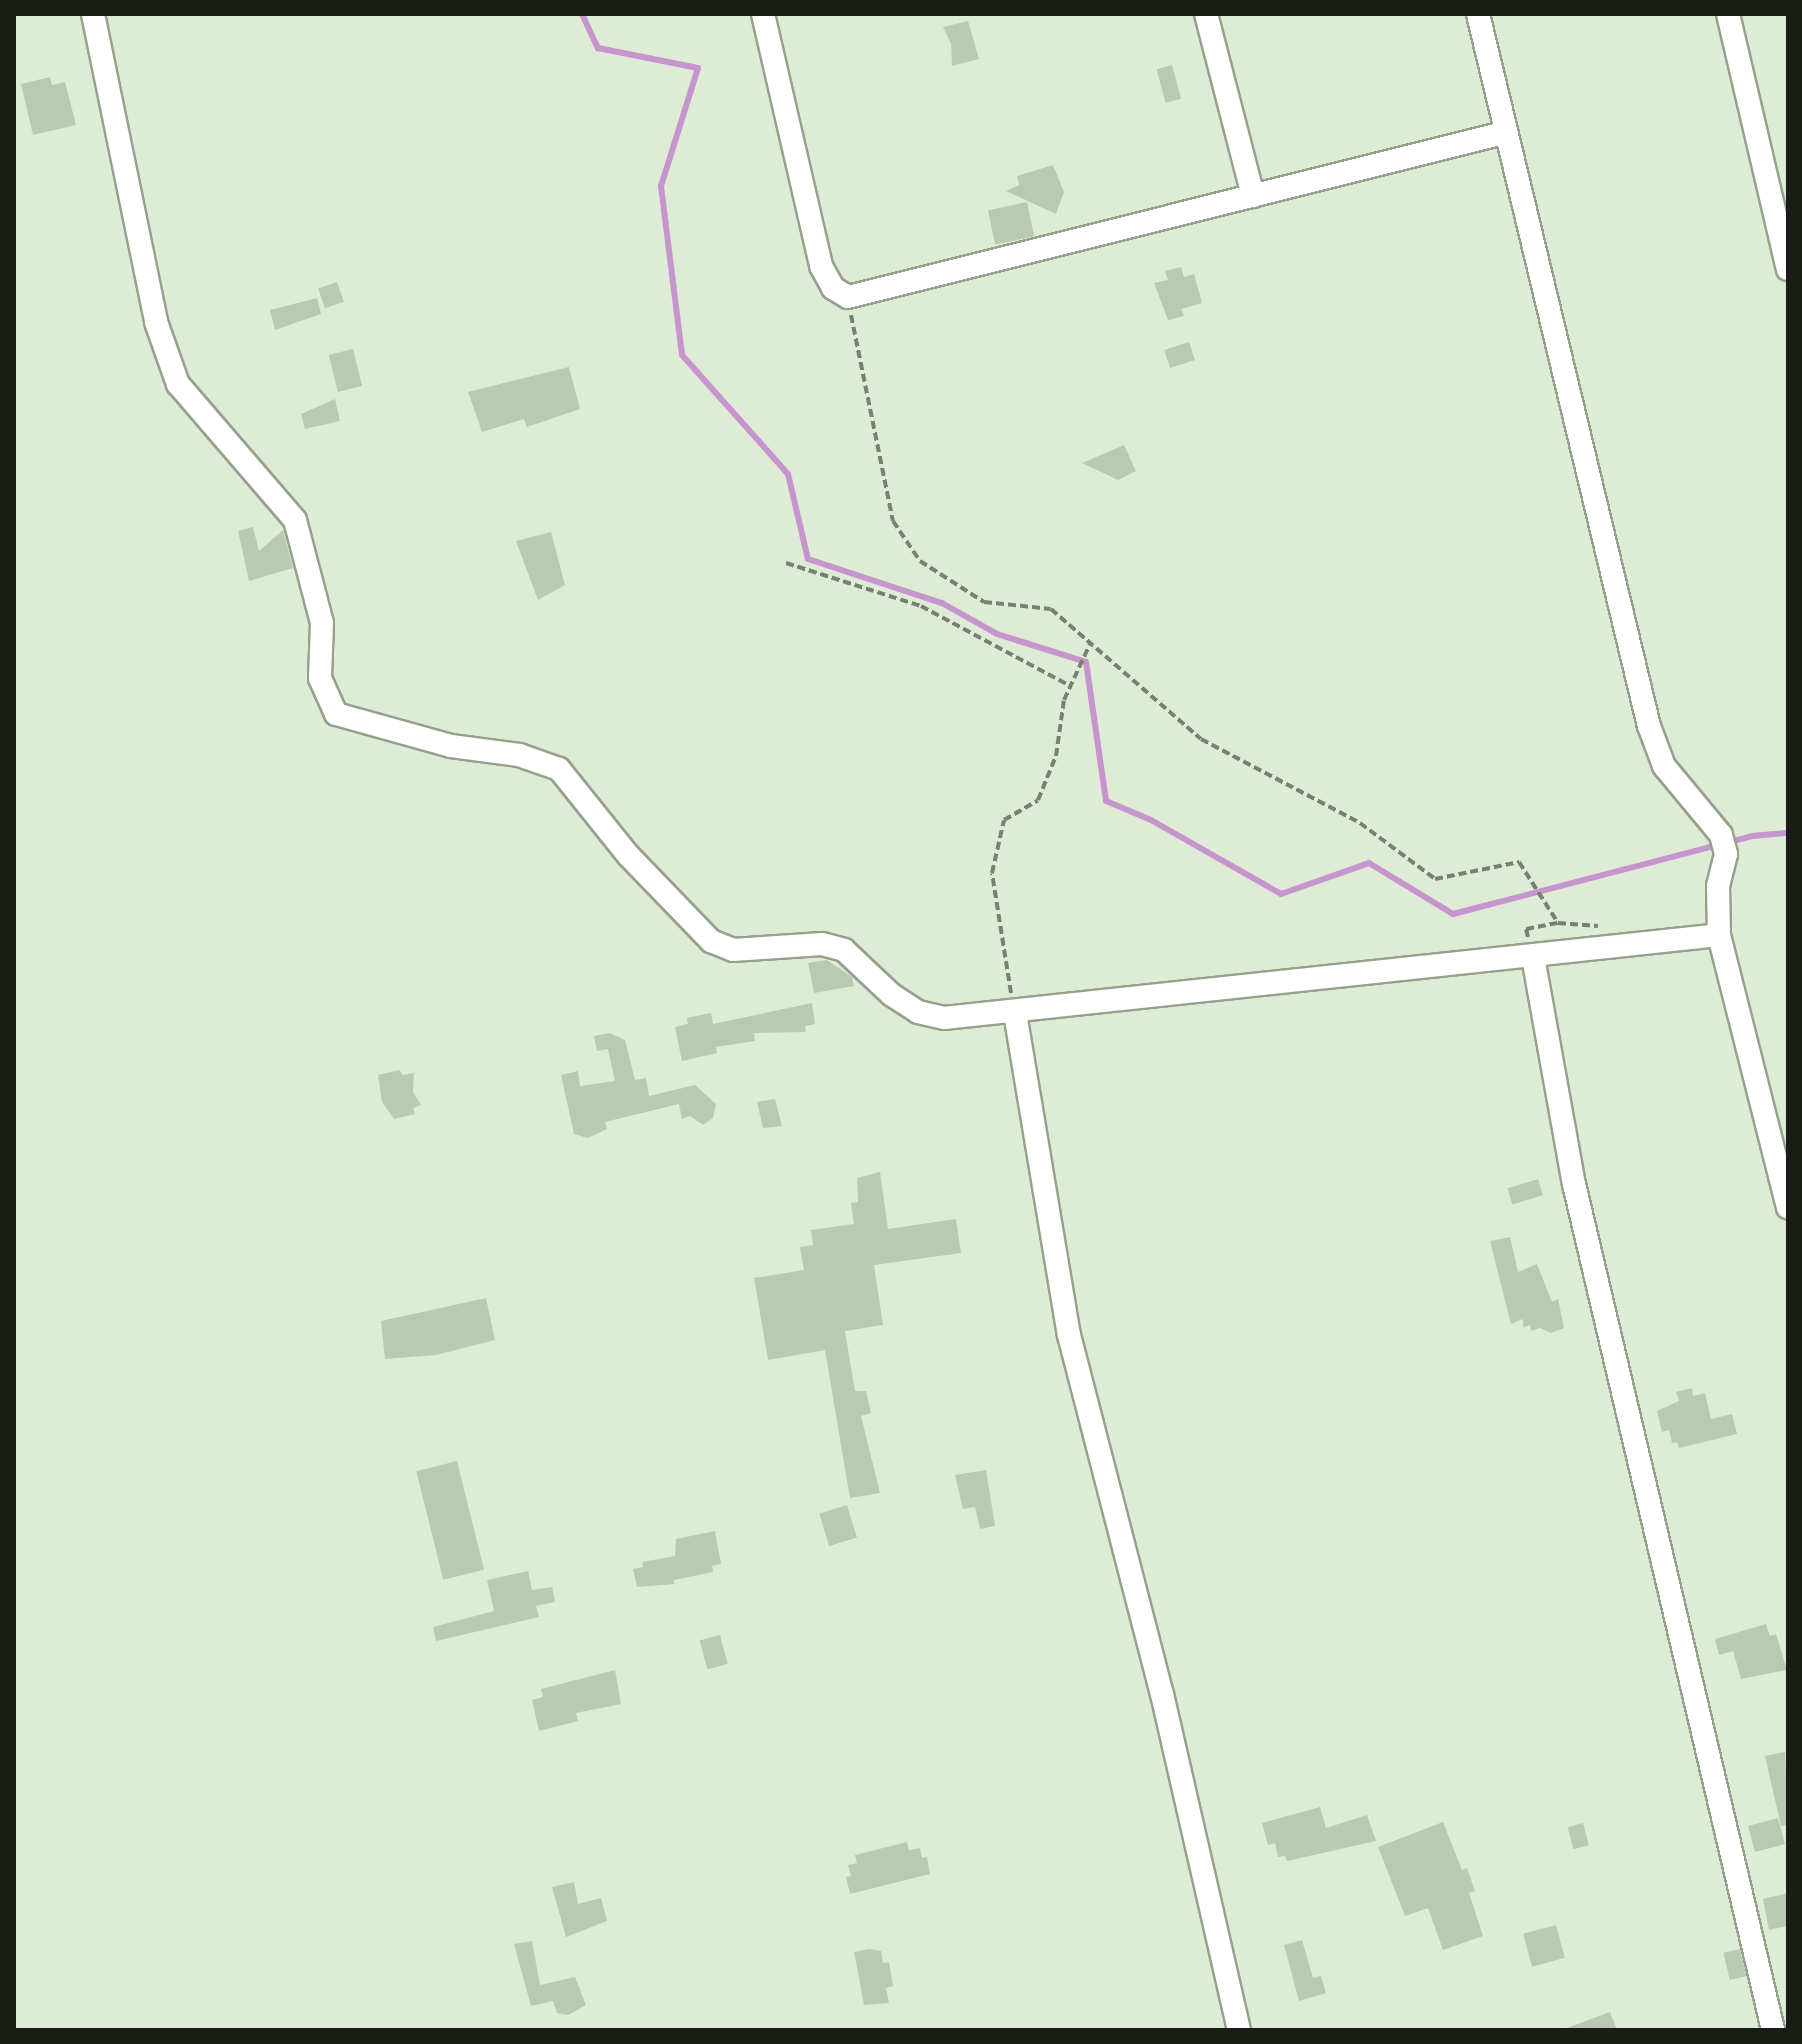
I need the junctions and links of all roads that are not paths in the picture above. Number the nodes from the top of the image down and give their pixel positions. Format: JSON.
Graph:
{"nodes":[{"id":1,"x":93,"y":14,"type":"edge"},
{"id":2,"x":763,"y":14,"type":"edge"},
{"id":3,"x":1206,"y":14,"type":"edge"},
{"id":4,"x":1478,"y":14,"type":"edge"},
{"id":5,"x":1728,"y":14,"type":"edge"},
{"id":6,"x":1504,"y":133,"type":"junction"},
{"id":7,"x":1253,"y":196,"type":"junction"},
{"id":8,"x":1788,"y":269,"type":"edge"},
{"id":9,"x":1719,"y":935,"type":"junction"},
{"id":10,"x":1533,"y":957,"type":"junction"},
{"id":11,"x":1015,"y":1013,"type":"junction"},
{"id":12,"x":1788,"y":1207,"type":"edge"},
{"id":13,"x":1239,"y":2030,"type":"edge"},
{"id":14,"x":1773,"y":2030,"type":"edge"}],
"edges":[{"from":1,"to":11,"type":"street"},
{"from":2,"to":7,"type":"street"},
{"from":3,"to":7,"type":"street"},
{"from":4,"to":6,"type":"street"},
{"from":5,"to":8,"type":"street"},
{"from":6,"to":7,"type":"street"},
{"from":6,"to":9,"type":"street"},
{"from":9,"to":10,"type":"street"},
{"from":9,"to":12,"type":"street"},
{"from":10,"to":11,"type":"street"},
{"from":10,"to":14,"type":"street"},
{"from":11,"to":13,"type":"street"}]}
